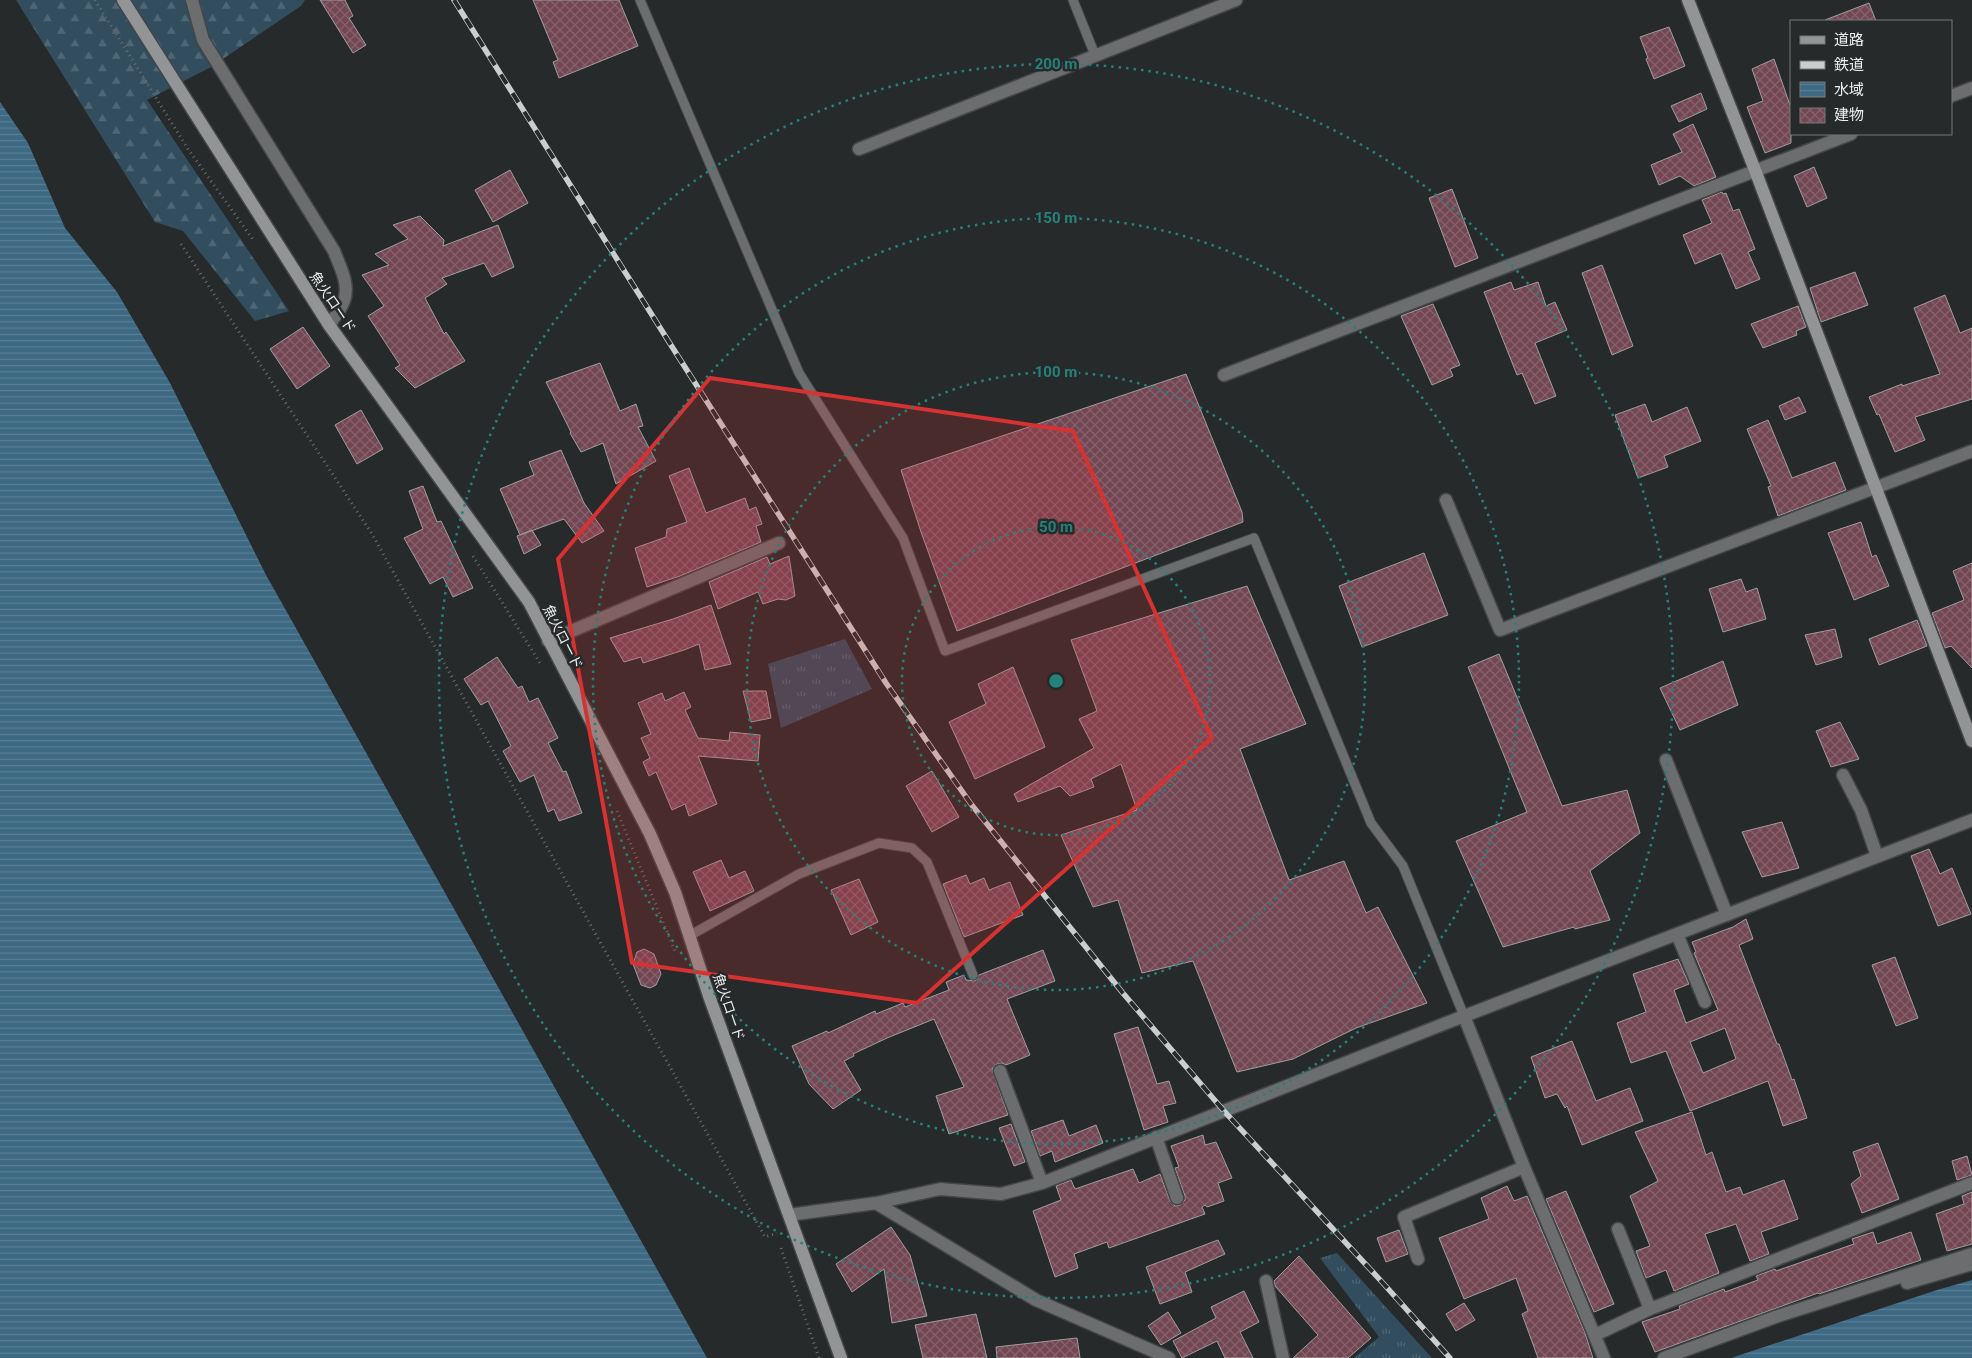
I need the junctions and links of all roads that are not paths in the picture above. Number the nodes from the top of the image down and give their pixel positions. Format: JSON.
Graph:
{"nodes":[{"id":1,"x":122,"y":0,"type":"edge"},
{"id":2,"x":192,"y":0,"type":"edge"},
{"id":3,"x":640,"y":0,"type":"edge"},
{"id":4,"x":1073,"y":0,"type":"edge"},
{"id":5,"x":1236,"y":0,"type":"edge"},
{"id":6,"x":1688,"y":0,"type":"edge"},
{"id":7,"x":1095,"y":56,"type":"junction"},
{"id":8,"x":1972,"y":88,"type":"edge"},
{"id":9,"x":1952,"y":96,"type":"edge"},
{"id":10,"x":1848,"y":135,"type":"edge"},
{"id":11,"x":859,"y":149,"type":"dead end"},
{"id":12,"x":1755,"y":170,"type":"junction"},
{"id":13,"x":329,"y":325,"type":"junction"},
{"id":14,"x":1224,"y":375,"type":"dead end"},
{"id":15,"x":1972,"y":451,"type":"edge"},
{"id":16,"x":1876,"y":488,"type":"junction"},
{"id":17,"x":1446,"y":500,"type":"dead end"},
{"id":18,"x":779,"y":543,"type":"dead end"},
{"id":19,"x":548,"y":641,"type":"junction"},
{"id":20,"x":1972,"y":741,"type":"edge"},
{"id":21,"x":1666,"y":760,"type":"dead end"},
{"id":22,"x":1843,"y":775,"type":"dead end"},
{"id":23,"x":1972,"y":820,"type":"edge"},
{"id":24,"x":1877,"y":856,"type":"junction"},
{"id":25,"x":1727,"y":915,"type":"junction"},
{"id":26,"x":1677,"y":934,"type":"junction"},
{"id":27,"x":689,"y":936,"type":"junction"},
{"id":28,"x":973,"y":975,"type":"dead end"},
{"id":29,"x":1705,"y":1002,"type":"dead end"},
{"id":30,"x":1464,"y":1016,"type":"junction"},
{"id":31,"x":1000,"y":1071,"type":"dead end"},
{"id":32,"x":1156,"y":1137,"type":"junction"},
{"id":33,"x":1524,"y":1167,"type":"junction"},
{"id":34,"x":1972,"y":1183,"type":"edge"},
{"id":35,"x":1042,"y":1184,"type":"junction"},
{"id":36,"x":1177,"y":1198,"type":"dead end"},
{"id":37,"x":876,"y":1203,"type":"junction"},
{"id":38,"x":789,"y":1215,"type":"junction"},
{"id":39,"x":1618,"y":1229,"type":"dead end"},
{"id":40,"x":1972,"y":1254,"type":"edge"},
{"id":41,"x":1418,"y":1259,"type":"dead end"},
{"id":42,"x":1972,"y":1264,"type":"edge"},
{"id":43,"x":1266,"y":1281,"type":"dead end"},
{"id":44,"x":1650,"y":1309,"type":"junction"},
{"id":45,"x":1595,"y":1334,"type":"junction"},
{"id":46,"x":841,"y":1358,"type":"edge"},
{"id":47,"x":1169,"y":1358,"type":"edge"},
{"id":48,"x":1282,"y":1358,"type":"edge"},
{"id":49,"x":1604,"y":1358,"type":"edge"},
{"id":50,"x":1664,"y":1358,"type":"edge"},
{"id":51,"x":1687,"y":1358,"type":"edge"}],
"edges":[{"from":1,"to":13,"type":"street","name":"魚火ロード"},
{"from":2,"to":13,"type":"street"},
{"from":3,"to":30,"type":"lane"},
{"from":4,"to":7,"type":"lane"},
{"from":5,"to":7,"type":"street"},
{"from":6,"to":12,"type":"street"},
{"from":7,"to":11,"type":"street"},
{"from":8,"to":9,"type":"street"},
{"from":10,"to":12,"type":"street"},
{"from":12,"to":14,"type":"street"},
{"from":12,"to":16,"type":"street"},
{"from":13,"to":19,"type":"street","name":"魚火ロード"},
{"from":15,"to":16,"type":"street"},
{"from":16,"to":17,"type":"street"},
{"from":16,"to":20,"type":"street"},
{"from":18,"to":19,"type":"street"},
{"from":19,"to":27,"type":"street","name":"魚火ロード"},
{"from":21,"to":25,"type":"street"},
{"from":22,"to":24,"type":"street"},
{"from":23,"to":24,"type":"street"},
{"from":24,"to":25,"type":"street"},
{"from":25,"to":26,"type":"street"},
{"from":26,"to":29,"type":"street"},
{"from":26,"to":30,"type":"street"},
{"from":27,"to":28,"type":"lane"},
{"from":27,"to":38,"type":"street","name":"魚火ロード"},
{"from":30,"to":32,"type":"street"},
{"from":30,"to":33,"type":"street"},
{"from":31,"to":35,"type":"street"},
{"from":32,"to":35,"type":"street"},
{"from":32,"to":36,"type":"street"},
{"from":33,"to":41,"type":"street"},
{"from":33,"to":45,"type":"street"},
{"from":34,"to":44,"type":"street"},
{"from":35,"to":37,"type":"street"},
{"from":37,"to":38,"type":"street"},
{"from":37,"to":47,"type":"street"},
{"from":38,"to":46,"type":"street","name":"魚火ロード"},
{"from":39,"to":44,"type":"street"},
{"from":40,"to":50,"type":"street"},
{"from":42,"to":51,"type":"street"},
{"from":43,"to":48,"type":"street"},
{"from":44,"to":45,"type":"street"},
{"from":45,"to":49,"type":"street"}]}
